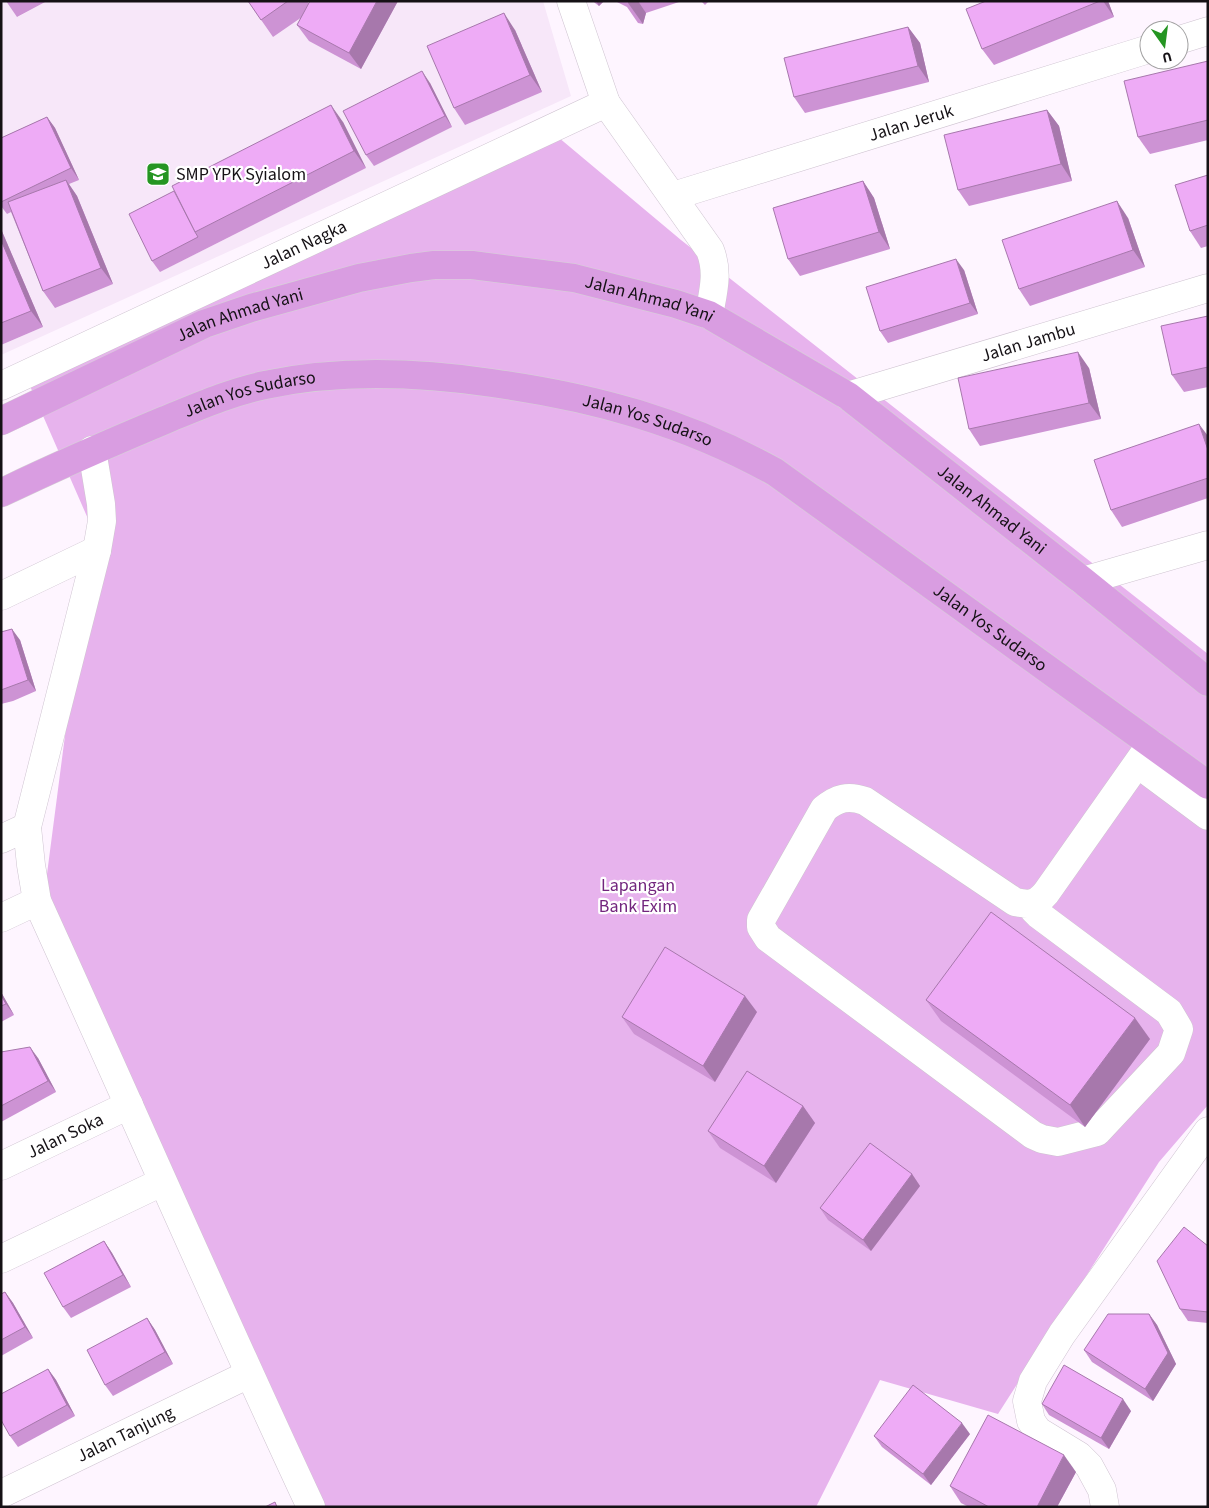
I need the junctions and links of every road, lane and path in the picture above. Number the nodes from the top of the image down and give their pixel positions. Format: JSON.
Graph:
{"nodes":[{"id":1,"x":571,"y":1,"type":"edge"},
{"id":2,"x":1208,"y":31,"type":"edge"},
{"id":3,"x":1189,"y":37,"type":"edge"},
{"id":4,"x":1139,"y":52,"type":"edge"},
{"id":5,"x":606,"y":103,"type":"junction"},
{"id":6,"x":673,"y":196,"type":"junction"},
{"id":7,"x":1208,"y":288,"type":"edge"},
{"id":8,"x":709,"y":315,"type":"junction"},
{"id":9,"x":1,"y":386,"type":"edge"},
{"id":10,"x":848,"y":396,"type":"junction"},
{"id":11,"x":1,"y":421,"type":"edge"},
{"id":12,"x":92,"y":450,"type":"junction"},
{"id":13,"x":1,"y":493,"type":"edge"},
{"id":14,"x":1208,"y":545,"type":"edge"},
{"id":15,"x":97,"y":550,"type":"junction"},
{"id":16,"x":1083,"y":581,"type":"junction"},
{"id":17,"x":1,"y":596,"type":"edge"},
{"id":18,"x":1208,"y":682,"type":"edge"},
{"id":19,"x":1145,"y":754,"type":"junction"},
{"id":20,"x":1208,"y":785,"type":"edge"},
{"id":21,"x":1208,"y":816,"type":"edge"},
{"id":22,"x":27,"y":827,"type":"junction"},
{"id":23,"x":1,"y":839,"type":"edge"},
{"id":24,"x":37,"y":901,"type":"junction"},
{"id":25,"x":1034,"y":903,"type":"junction"},
{"id":26,"x":1,"y":918,"type":"edge"},
{"id":27,"x":130,"y":1105,"type":"junction"},
{"id":28,"x":1208,"y":1131,"type":"edge"},
{"id":29,"x":1,"y":1166,"type":"edge"},
{"id":30,"x":162,"y":1182,"type":"junction"},
{"id":31,"x":1,"y":1259,"type":"edge"},
{"id":32,"x":249,"y":1374,"type":"junction"},
{"id":33,"x":1,"y":1494,"type":"edge"},
{"id":34,"x":311,"y":1507,"type":"edge"},
{"id":35,"x":1105,"y":1507,"type":"edge"}],
"edges":[{"from":1,"to":5,"type":"street"},
{"from":2,"to":3,"type":"street"},
{"from":4,"to":6,"type":"street","name":"Jalan Jeruk"},
{"from":5,"to":6,"type":"street"},
{"from":5,"to":9,"type":"street","name":"Jalan Nagka"},
{"from":6,"to":8,"type":"street"},
{"from":7,"to":10,"type":"street","name":"Jalan Jambu"},
{"from":8,"to":10,"type":"highway","name":"Jalan Ahmad Yani"},
{"from":8,"to":11,"type":"highway","name":"Jalan Ahmad Yani"},
{"from":10,"to":16,"type":"highway","name":"Jalan Ahmad Yani"},
{"from":12,"to":13,"type":"highway","name":"Jalan Yos Sudarso"},
{"from":12,"to":15,"type":"street"},
{"from":12,"to":19,"type":"highway","name":"Jalan Yos Sudarso"},
{"from":14,"to":16,"type":"street"},
{"from":15,"to":17,"type":"street"},
{"from":15,"to":22,"type":"street"},
{"from":16,"to":18,"type":"highway","name":"Jalan Ahmad Yani"},
{"from":19,"to":20,"type":"highway","name":"Jalan Yos Sudarso"},
{"from":19,"to":21,"type":"street"},
{"from":19,"to":25,"type":"street"},
{"from":22,"to":23,"type":"street"},
{"from":22,"to":24,"type":"street"},
{"from":24,"to":26,"type":"street"},
{"from":24,"to":27,"type":"street"},
{"from":25,"to":25,"type":"street"},
{"from":27,"to":29,"type":"street","name":"Jalan Soka"},
{"from":27,"to":30,"type":"street"},
{"from":28,"to":35,"type":"street"},
{"from":30,"to":31,"type":"street"},
{"from":30,"to":32,"type":"street"},
{"from":32,"to":33,"type":"street","name":"Jalan Tanjung"},
{"from":32,"to":34,"type":"street"}]}
